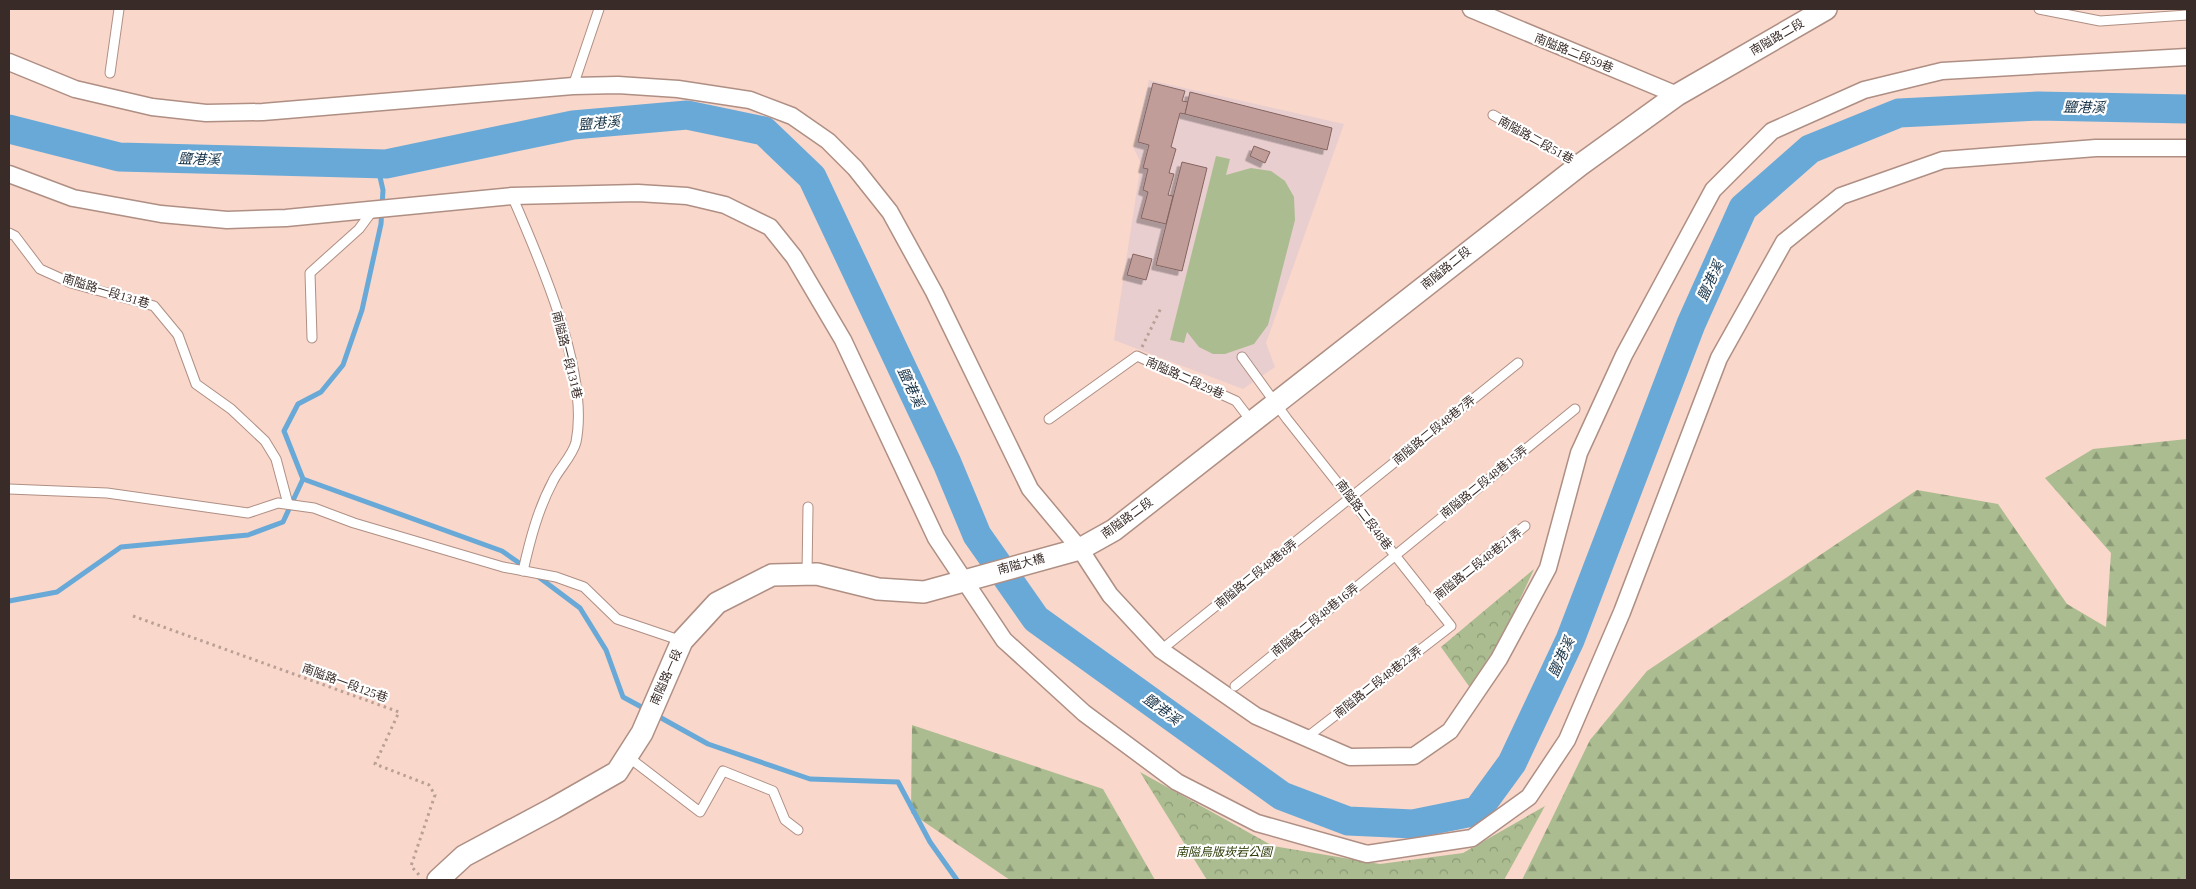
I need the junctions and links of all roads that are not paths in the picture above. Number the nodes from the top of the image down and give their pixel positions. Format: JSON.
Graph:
{"nodes":[{"id":1,"x":119,"y":9,"type":"edge"},
{"id":2,"x":599,"y":9,"type":"edge"},
{"id":3,"x":1471,"y":9,"type":"edge"},
{"id":4,"x":1826,"y":9,"type":"edge"},
{"id":5,"x":2039,"y":9,"type":"edge"},
{"id":6,"x":2187,"y":15,"type":"edge"},
{"id":7,"x":2187,"y":57,"type":"edge"},
{"id":8,"x":9,"y":62,"type":"edge"},
{"id":9,"x":110,"y":73,"type":"dead end"},
{"id":10,"x":573,"y":86,"type":"junction"},
{"id":11,"x":1677,"y":94,"type":"junction"},
{"id":12,"x":1493,"y":116,"type":"dead end"},
{"id":13,"x":2187,"y":148,"type":"edge"},
{"id":14,"x":1580,"y":164,"type":"junction"},
{"id":15,"x":9,"y":174,"type":"edge"},
{"id":16,"x":512,"y":196,"type":"junction"},
{"id":17,"x":373,"y":210,"type":"junction"},
{"id":18,"x":9,"y":233,"type":"edge"},
{"id":19,"x":312,"y":338,"type":"dead end"},
{"id":20,"x":1242,"y":356,"type":"dead end"},
{"id":21,"x":1518,"y":363,"type":"dead end"},
{"id":22,"x":1277,"y":405,"type":"junction"},
{"id":23,"x":1575,"y":409,"type":"dead end"},
{"id":24,"x":1049,"y":419,"type":"dead end"},
{"id":25,"x":1252,"y":422,"type":"junction"},
{"id":26,"x":9,"y":489,"type":"edge"},
{"id":27,"x":1351,"y":498,"type":"junction"},
{"id":28,"x":288,"y":504,"type":"junction"},
{"id":29,"x":808,"y":507,"type":"dead end"},
{"id":30,"x":1526,"y":526,"type":"dead end"},
{"id":31,"x":1080,"y":549,"type":"junction"},
{"id":32,"x":1394,"y":555,"type":"junction"},
{"id":33,"x":523,"y":571,"type":"junction"},
{"id":34,"x":808,"y":574,"type":"junction"},
{"id":35,"x":962,"y":580,"type":"junction"},
{"id":36,"x":1430,"y":601,"type":"junction"},
{"id":37,"x":1451,"y":626,"type":"joint"},
{"id":38,"x":682,"y":641,"type":"junction"},
{"id":39,"x":1161,"y":650,"type":"junction"},
{"id":40,"x":1235,"y":686,"type":"dead end"},
{"id":41,"x":1306,"y":738,"type":"junction"},
{"id":42,"x":627,"y":756,"type":"junction"},
{"id":43,"x":798,"y":830,"type":"dead end"},
{"id":44,"x":438,"y":880,"type":"edge"}],
"edges":[{"from":1,"to":9,"type":"lane"},
{"from":2,"to":10,"type":"lane"},
{"from":3,"to":11,"type":"street","name":"南隘路二段59巷"},
{"from":4,"to":11,"type":"street","name":"南隘路二段"},
{"from":5,"to":6,"type":"lane"},
{"from":7,"to":41,"type":"street"},
{"from":8,"to":10,"type":"street"},
{"from":10,"to":31,"type":"street"},
{"from":11,"to":14,"type":"street","name":"南隘路二段"},
{"from":12,"to":14,"type":"lane","name":"南隘路二段51巷"},
{"from":13,"to":35,"type":"street"},
{"from":14,"to":22,"type":"street","name":"南隘路二段"},
{"from":15,"to":17,"type":"street"},
{"from":16,"to":17,"type":"street"},
{"from":16,"to":33,"type":"lane","name":"南隘路一段131巷"},
{"from":16,"to":35,"type":"street"},
{"from":17,"to":19,"type":"lane"},
{"from":18,"to":28,"type":"lane","name":"南隘路一段131巷"},
{"from":20,"to":22,"type":"lane","name":"南隘路二段48巷"},
{"from":21,"to":27,"type":"lane","name":"南隘路二段48巷7弄"},
{"from":22,"to":25,"type":"street","name":"南隘路二段"},
{"from":22,"to":27,"type":"lane","name":"南隘路二段48巷"},
{"from":23,"to":32,"type":"lane","name":"南隘路二段48巷15弄"},
{"from":24,"to":25,"type":"lane","name":"南隘路二段29巷"},
{"from":25,"to":31,"type":"street","name":"南隘路二段"},
{"from":26,"to":28,"type":"lane"},
{"from":27,"to":32,"type":"lane","name":"南隘路二段48巷"},
{"from":27,"to":39,"type":"lane","name":"南隘路二段48巷8弄"},
{"from":28,"to":33,"type":"lane"},
{"from":29,"to":34,"type":"lane"},
{"from":30,"to":36,"type":"lane","name":"南隘路二段48巷21弄"},
{"from":31,"to":35,"type":"street","name":"南隘大橋"},
{"from":31,"to":39,"type":"street"},
{"from":32,"to":36,"type":"lane","name":"南隘路二段48巷"},
{"from":32,"to":40,"type":"lane","name":"南隘路二段48巷16弄"},
{"from":33,"to":38,"type":"lane"},
{"from":34,"to":35,"type":"street","name":"南隘路一段"},
{"from":34,"to":38,"type":"street","name":"南隘路一段"},
{"from":36,"to":37,"type":"lane","name":"南隘路二段48巷"},
{"from":37,"to":41,"type":"lane","name":"南隘路二段48巷22弄"},
{"from":38,"to":42,"type":"street","name":"南隘路一段"},
{"from":39,"to":41,"type":"street"},
{"from":42,"to":43,"type":"lane"},
{"from":42,"to":44,"type":"street","name":"南隘路一段"}]}
